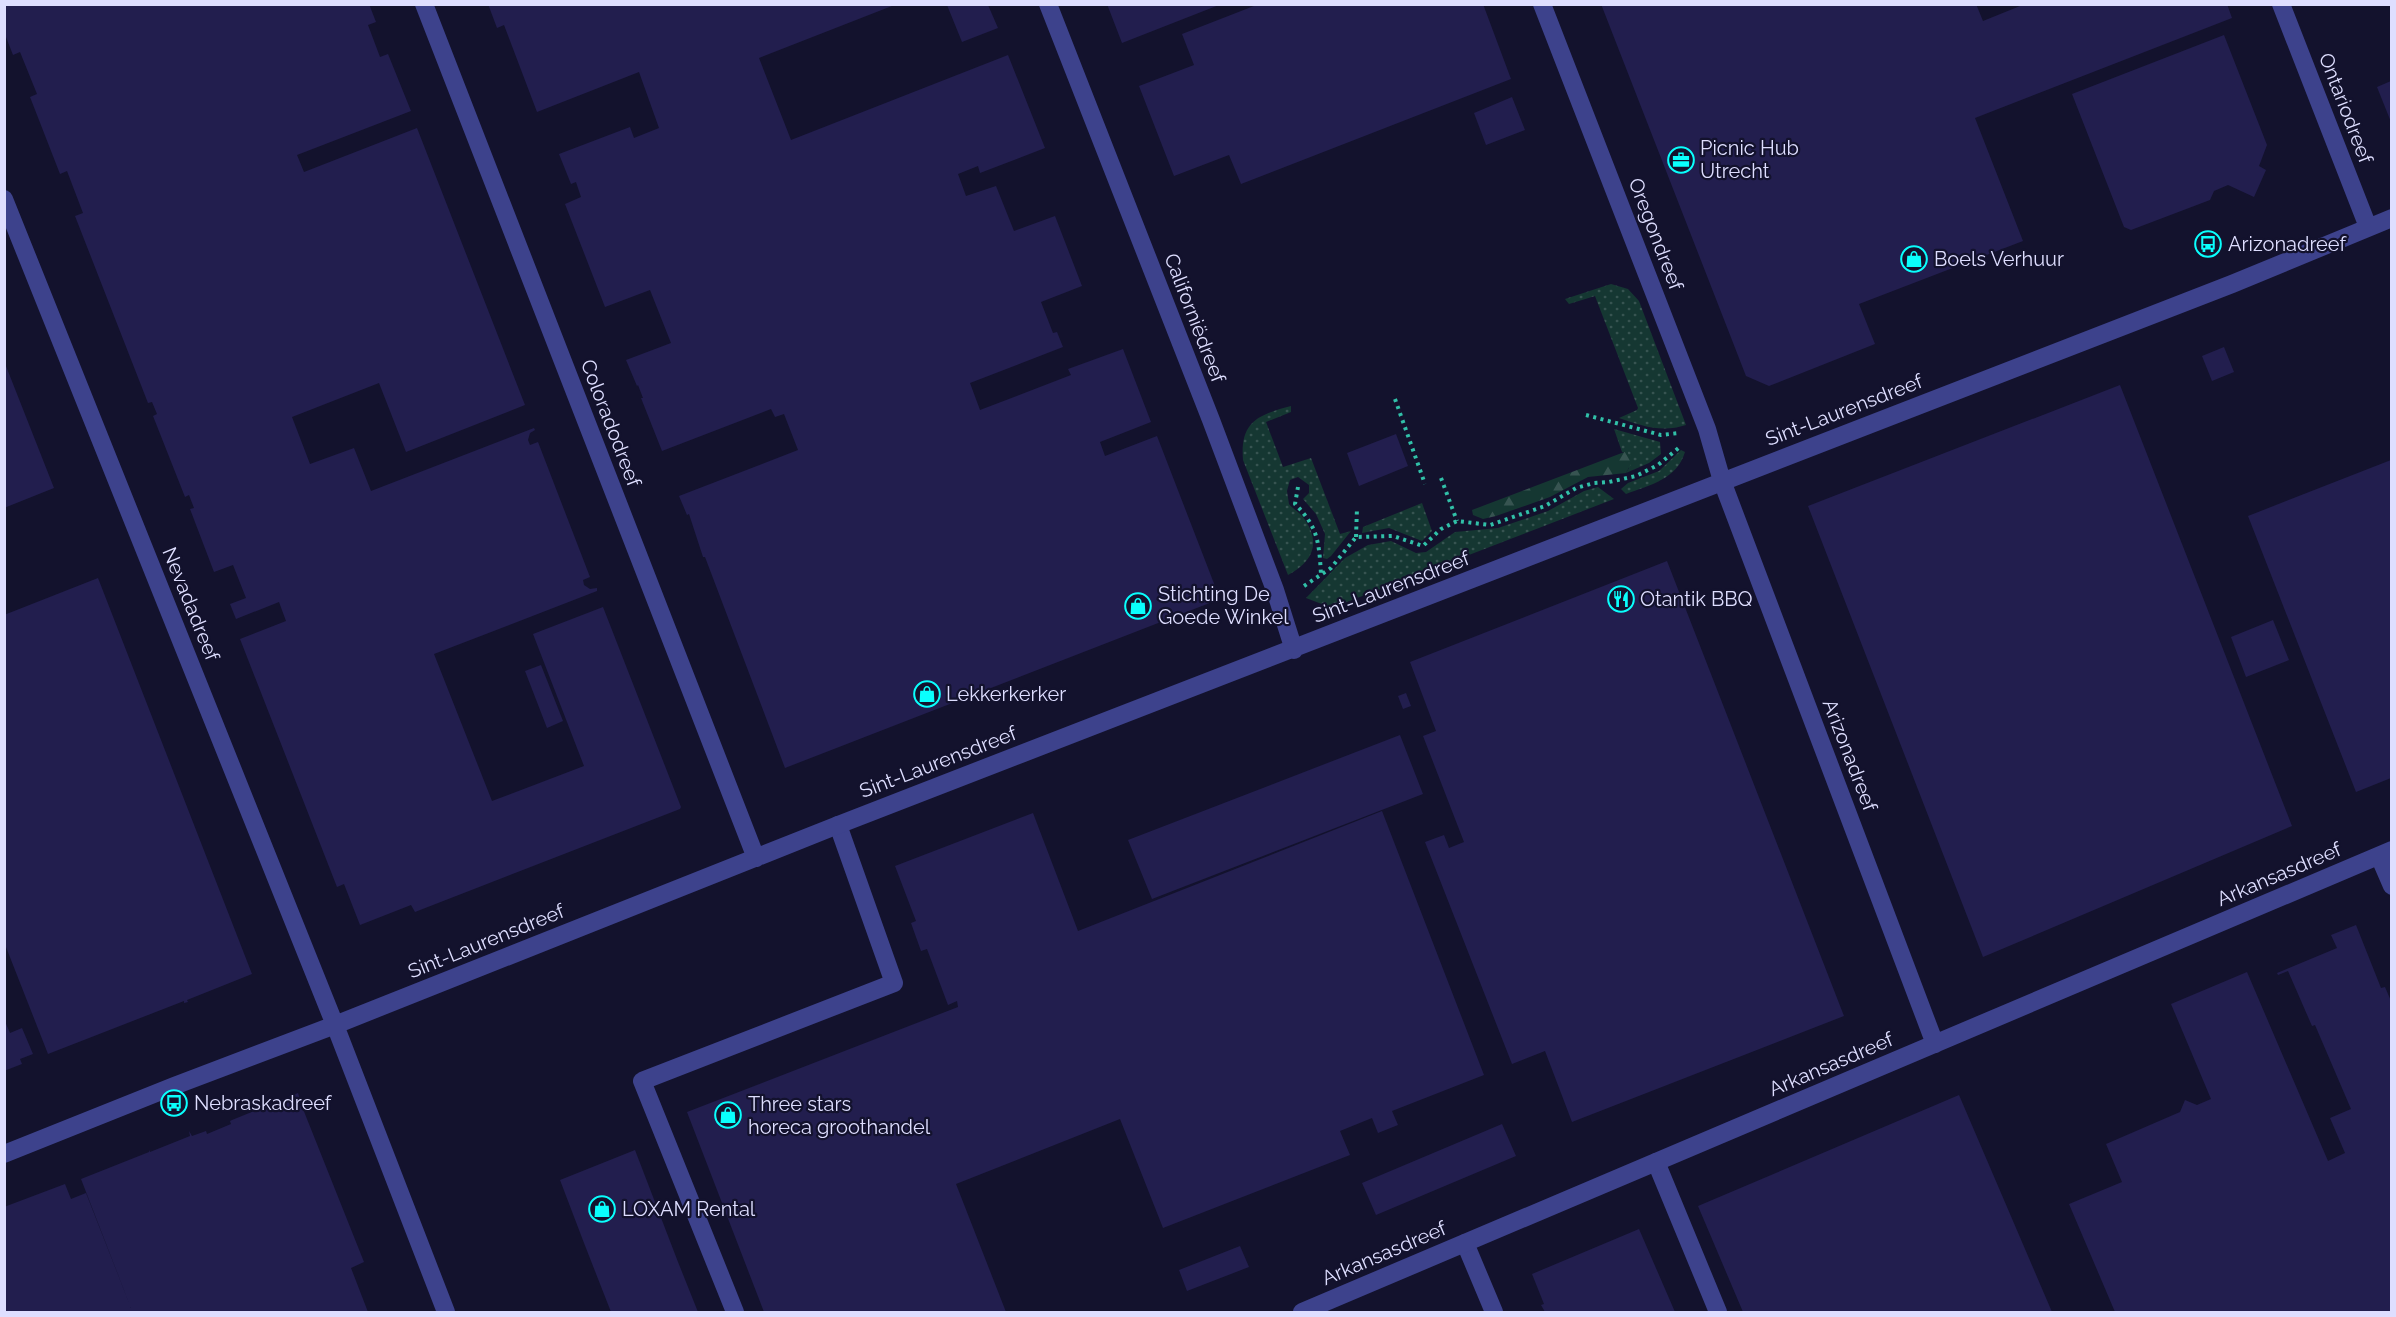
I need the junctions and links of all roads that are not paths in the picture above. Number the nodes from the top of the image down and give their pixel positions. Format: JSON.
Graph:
{"nodes":[{"id":1,"x":424,"y":4,"type":"edge"},
{"id":2,"x":1048,"y":4,"type":"edge"},
{"id":3,"x":1542,"y":4,"type":"edge"},
{"id":4,"x":2282,"y":4,"type":"edge"},
{"id":5,"x":4,"y":199,"type":"edge"},
{"id":6,"x":2391,"y":218,"type":"edge"},
{"id":7,"x":2368,"y":227,"type":"junction"},
{"id":8,"x":1722,"y":481,"type":"junction"},
{"id":9,"x":1294,"y":650,"type":"junction"},
{"id":10,"x":838,"y":825,"type":"junction"},
{"id":11,"x":2385,"y":853,"type":"edge"},
{"id":12,"x":756,"y":858,"type":"junction"},
{"id":13,"x":2391,"y":886,"type":"edge"},
{"id":14,"x":335,"y":1025,"type":"junction"},
{"id":15,"x":1935,"y":1044,"type":"junction"},
{"id":16,"x":4,"y":1154,"type":"edge"},
{"id":17,"x":1656,"y":1162,"type":"junction"},
{"id":18,"x":1465,"y":1243,"type":"junction"},
{"id":19,"x":446,"y":1312,"type":"edge"},
{"id":20,"x":735,"y":1312,"type":"edge"},
{"id":21,"x":1302,"y":1312,"type":"edge"},
{"id":22,"x":1494,"y":1312,"type":"edge"},
{"id":23,"x":1718,"y":1312,"type":"edge"}],
"edges":[{"from":1,"to":12,"type":"street","name":"Coloradodreef"},
{"from":2,"to":9,"type":"street","name":"Californiëdreef"},
{"from":3,"to":8,"type":"street","name":"Oregondreef"},
{"from":4,"to":7,"type":"street","name":"Ontariodreef"},
{"from":5,"to":14,"type":"street","name":"Nevadadreef"},
{"from":6,"to":7,"type":"street","name":"Sint-Laurensdreef"},
{"from":7,"to":8,"type":"street","name":"Sint-Laurensdreef"},
{"from":8,"to":9,"type":"street","name":"Sint-Laurensdreef"},
{"from":8,"to":15,"type":"street","name":"Arizonadreef"},
{"from":9,"to":10,"type":"street","name":"Sint-Laurensdreef"},
{"from":10,"to":12,"type":"street","name":"Sint-Laurensdreef"},
{"from":10,"to":20,"type":"street"},
{"from":11,"to":13,"type":"street","name":"Arkansasdreef"},
{"from":11,"to":15,"type":"street","name":"Arkansasdreef"},
{"from":12,"to":14,"type":"street","name":"Sint-Laurensdreef"},
{"from":14,"to":16,"type":"street","name":"Sint-Laurensdreef"},
{"from":14,"to":19,"type":"street"},
{"from":15,"to":17,"type":"street","name":"Arkansasdreef"},
{"from":17,"to":18,"type":"street","name":"Arkansasdreef"},
{"from":17,"to":23,"type":"street"},
{"from":18,"to":21,"type":"street","name":"Arkansasdreef"},
{"from":18,"to":22,"type":"street"}]}
